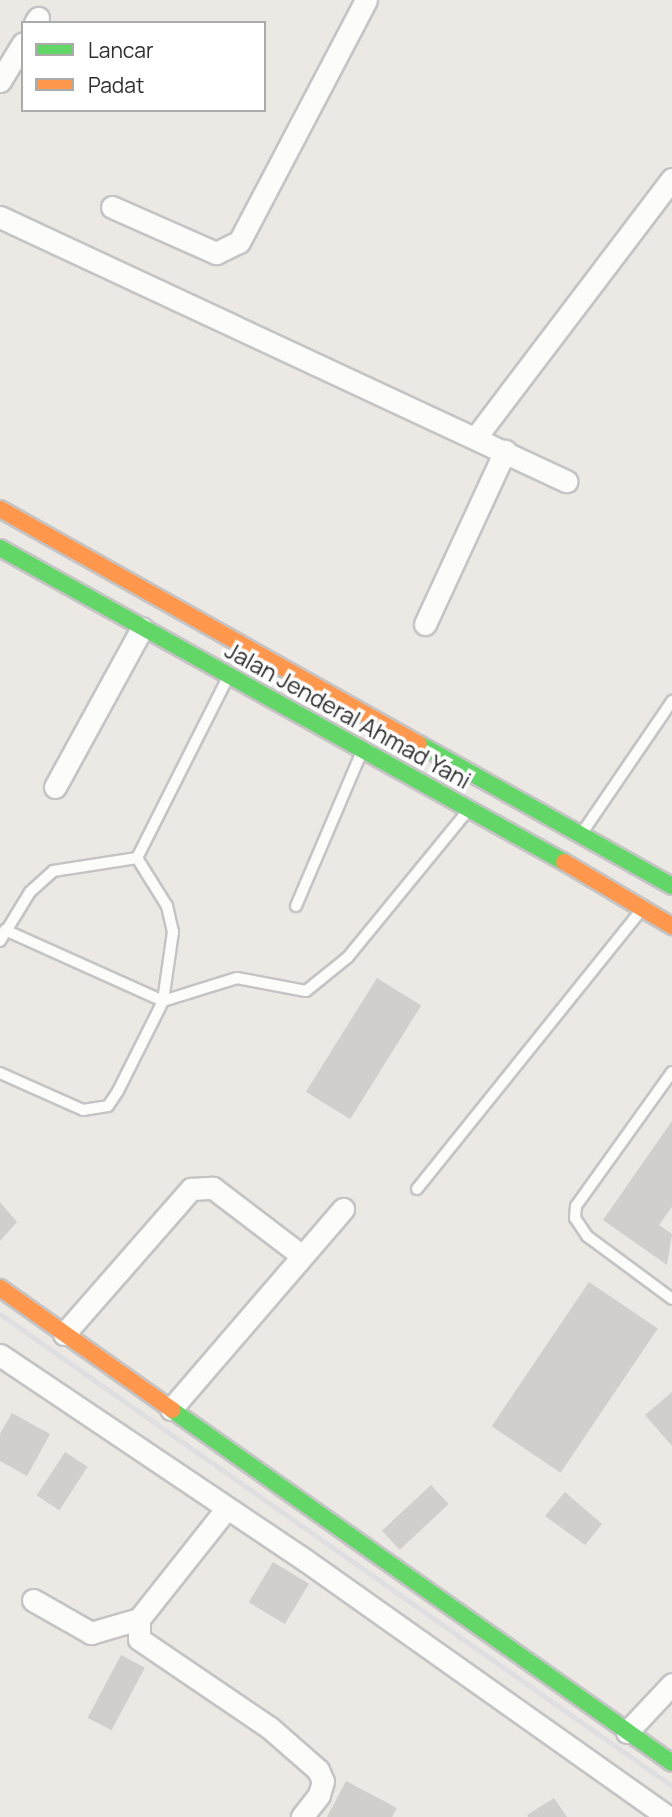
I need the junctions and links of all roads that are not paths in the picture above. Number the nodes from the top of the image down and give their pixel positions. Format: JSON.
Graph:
{"nodes":[{"id":1,"x":366,"y":0,"type":"edge"},
{"id":2,"x":21,"y":46,"type":"edge"},
{"id":3,"x":0,"y":81,"type":"edge"},
{"id":4,"x":672,"y":179,"type":"edge"},
{"id":5,"x":112,"y":207,"type":"dead end"},
{"id":6,"x":0,"y":217,"type":"edge"},
{"id":7,"x":476,"y":437,"type":"junction"},
{"id":8,"x":505,"y":451,"type":"junction"},
{"id":9,"x":566,"y":481,"type":"dead end"},
{"id":10,"x":0,"y":509,"type":"edge"},
{"id":11,"x":0,"y":548,"type":"edge"},
{"id":12,"x":425,"y":624,"type":"dead end"},
{"id":13,"x":142,"y":628,"type":"junction"},
{"id":14,"x":229,"y":675,"type":"junction"},
{"id":15,"x":672,"y":701,"type":"edge"},
{"id":16,"x":363,"y":748,"type":"junction"},
{"id":17,"x":55,"y":787,"type":"dead end"},
{"id":18,"x":470,"y":807,"type":"junction"},
{"id":19,"x":582,"y":833,"type":"junction"},
{"id":20,"x":137,"y":858,"type":"junction"},
{"id":21,"x":672,"y":886,"type":"edge"},
{"id":22,"x":296,"y":906,"type":"dead end"},
{"id":23,"x":643,"y":909,"type":"junction"},
{"id":24,"x":672,"y":926,"type":"edge"},
{"id":25,"x":5,"y":930,"type":"junction"},
{"id":26,"x":0,"y":941,"type":"edge"},
{"id":27,"x":163,"y":1001,"type":"junction"},
{"id":28,"x":672,"y":1072,"type":"edge"},
{"id":29,"x":0,"y":1073,"type":"edge"},
{"id":30,"x":417,"y":1189,"type":"dead end"},
{"id":31,"x":343,"y":1209,"type":"dead end"},
{"id":32,"x":301,"y":1255,"type":"junction"},
{"id":33,"x":0,"y":1288,"type":"edge"},
{"id":34,"x":672,"y":1299,"type":"edge"},
{"id":35,"x":64,"y":1334,"type":"junction"},
{"id":36,"x":0,"y":1355,"type":"edge"},
{"id":37,"x":172,"y":1409,"type":"junction"},
{"id":38,"x":227,"y":1508,"type":"junction"},
{"id":39,"x":33,"y":1600,"type":"dead end"},
{"id":40,"x":139,"y":1619,"type":"junction"},
{"id":41,"x":672,"y":1684,"type":"edge"},
{"id":42,"x":627,"y":1732,"type":"junction"},
{"id":43,"x":672,"y":1763,"type":"edge"},
{"id":44,"x":302,"y":1817,"type":"edge"},
{"id":45,"x":668,"y":1817,"type":"edge"}],
"edges":[{"from":1,"to":5,"type":"street"},
{"from":2,"to":3,"type":"street"},
{"from":4,"to":7,"type":"street"},
{"from":6,"to":7,"type":"street"},
{"from":7,"to":8,"type":"street"},
{"from":8,"to":9,"type":"street"},
{"from":8,"to":12,"type":"street"},
{"from":10,"to":19,"type":"main road","name":"Jalan Jenderal Ahmad Yani"},
{"from":11,"to":13,"type":"main road","name":"Jalan Jenderal Ahmad Yani"},
{"from":13,"to":14,"type":"main road","name":"Jalan Jenderal Ahmad Yani"},
{"from":13,"to":17,"type":"street"},
{"from":14,"to":16,"type":"main road","name":"Jalan Jenderal Ahmad Yani"},
{"from":14,"to":20,"type":"lane"},
{"from":15,"to":19,"type":"lane"},
{"from":16,"to":18,"type":"main road","name":"Jalan Jenderal Ahmad Yani"},
{"from":16,"to":22,"type":"lane"},
{"from":18,"to":23,"type":"main road","name":"Jalan Jenderal Ahmad Yani"},
{"from":18,"to":27,"type":"lane"},
{"from":19,"to":21,"type":"main road","name":"Jalan Jenderal Ahmad Yani"},
{"from":20,"to":25,"type":"lane"},
{"from":20,"to":27,"type":"lane"},
{"from":23,"to":24,"type":"main road","name":"Jalan Jenderal Ahmad Yani"},
{"from":23,"to":30,"type":"lane"},
{"from":25,"to":26,"type":"lane"},
{"from":25,"to":27,"type":"lane"},
{"from":27,"to":29,"type":"lane"},
{"from":28,"to":34,"type":"lane"},
{"from":31,"to":32,"type":"street"},
{"from":32,"to":35,"type":"street"},
{"from":32,"to":37,"type":"street"},
{"from":33,"to":35,"type":"main road"},
{"from":35,"to":37,"type":"main road"},
{"from":36,"to":38,"type":"street"},
{"from":37,"to":42,"type":"main road"},
{"from":38,"to":40,"type":"street"},
{"from":38,"to":45,"type":"street"},
{"from":39,"to":40,"type":"street"},
{"from":40,"to":44,"type":"street"},
{"from":41,"to":42,"type":"street"},
{"from":42,"to":43,"type":"main road"}]}
